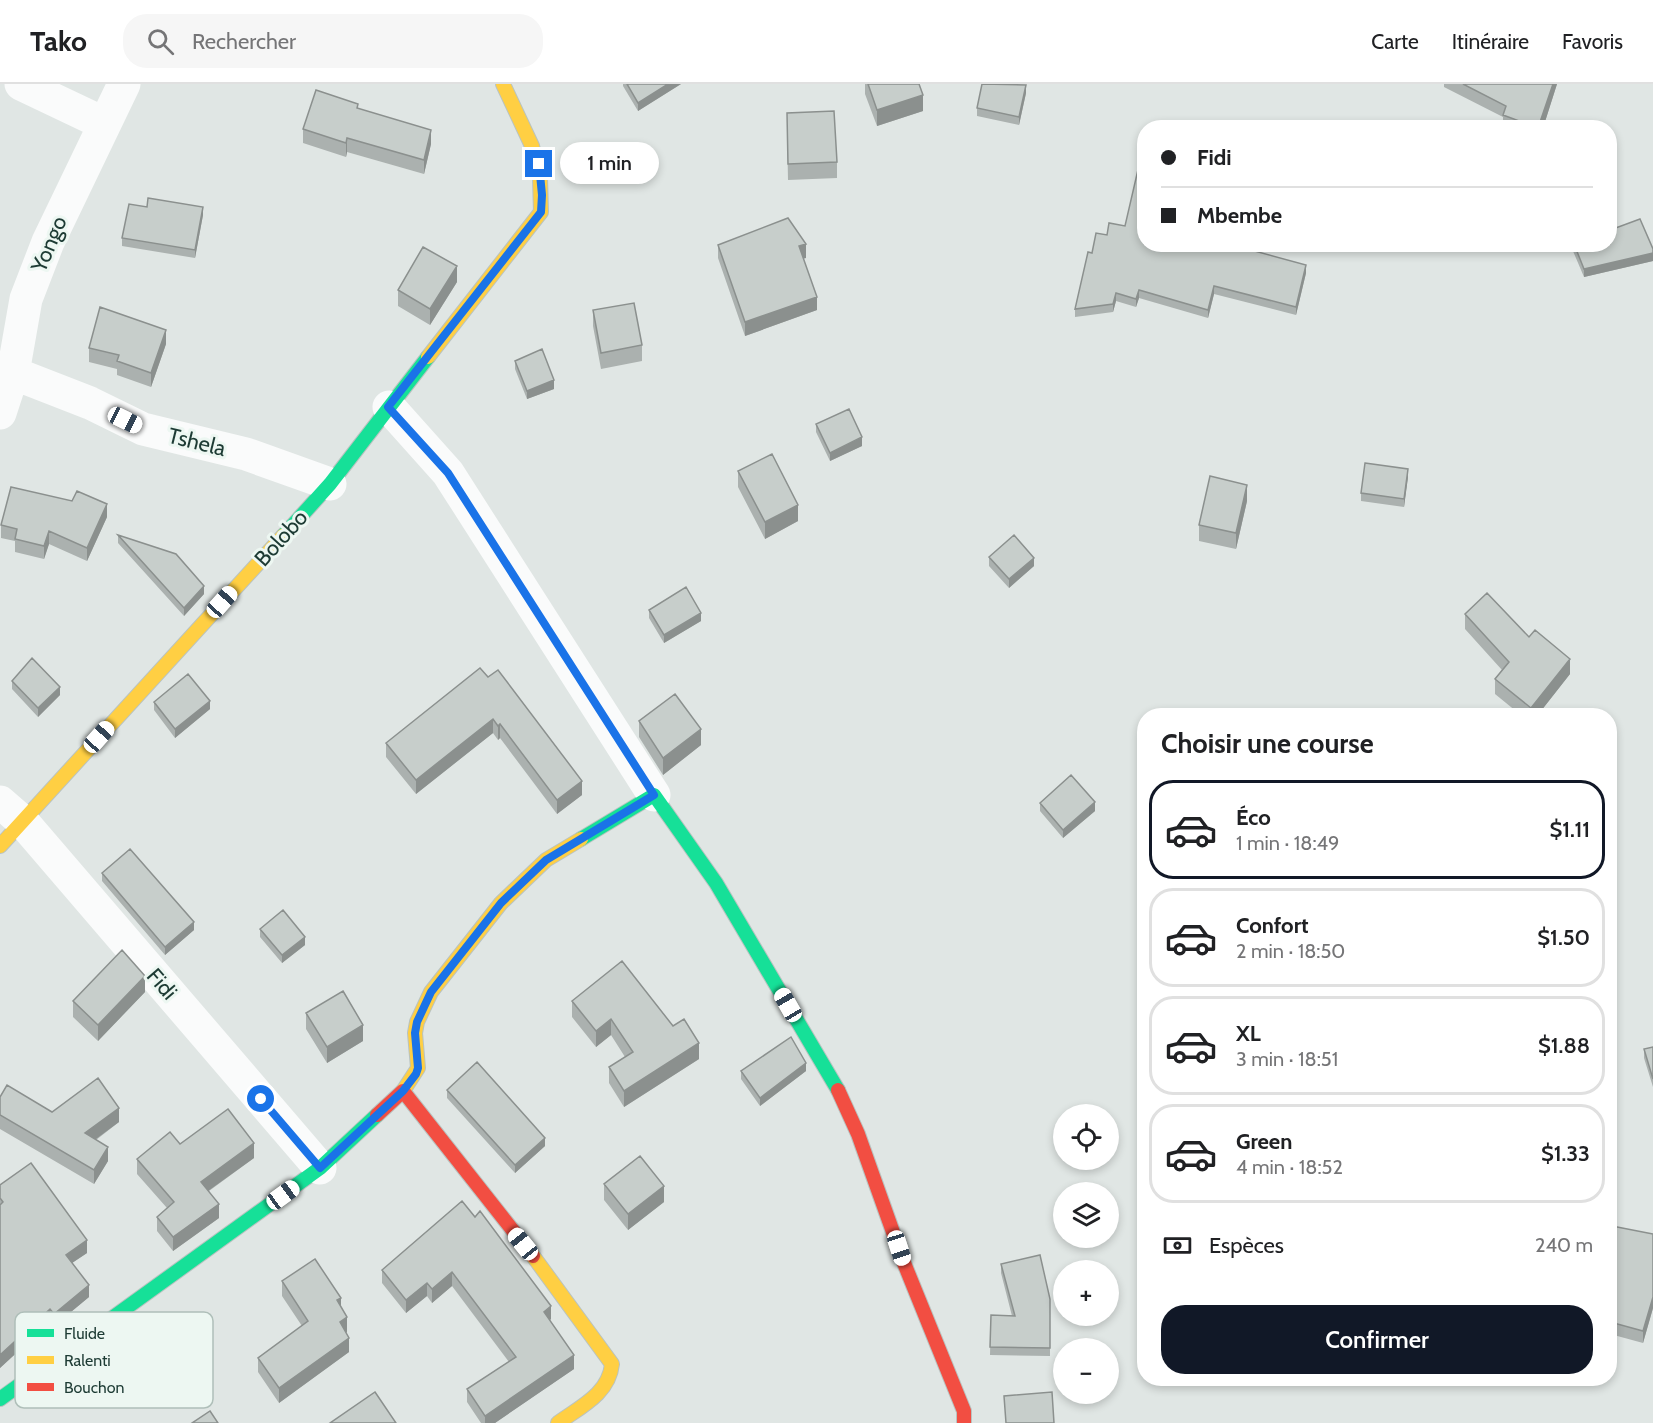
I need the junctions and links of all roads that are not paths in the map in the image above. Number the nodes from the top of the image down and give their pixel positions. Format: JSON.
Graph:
{"nodes":[{"id":1,"x":21,"y":84,"type":"edge"},
{"id":2,"x":124,"y":84,"type":"edge"},
{"id":3,"x":503,"y":84,"type":"edge"},
{"id":4,"x":103,"y":123,"type":"junction"},
{"id":5,"x":7,"y":370,"type":"edge"},
{"id":6,"x":388,"y":407,"type":"junction"},
{"id":7,"x":0,"y":413,"type":"edge"},
{"id":8,"x":330,"y":484,"type":"junction"},
{"id":9,"x":654,"y":795,"type":"junction"},
{"id":10,"x":11,"y":812,"type":"edge"},
{"id":11,"x":0,"y":846,"type":"edge"},
{"id":12,"x":403,"y":1091,"type":"junction"},
{"id":13,"x":320,"y":1168,"type":"junction"},
{"id":14,"x":121,"y":1312,"type":"edge"},
{"id":15,"x":15,"y":1388,"type":"edge"},
{"id":16,"x":0,"y":1399,"type":"edge"},
{"id":17,"x":558,"y":1423,"type":"edge"},
{"id":18,"x":964,"y":1423,"type":"edge"}],
"edges":[{"from":1,"to":4,"type":"street"},
{"from":2,"to":4,"type":"street","name":"Yongo"},
{"from":3,"to":6,"type":"street","name":"Bolobo"},
{"from":4,"to":5,"type":"street","name":"Yongo"},
{"from":5,"to":7,"type":"street","name":"Yongo"},
{"from":5,"to":8,"type":"street","name":"Tshela"},
{"from":6,"to":8,"type":"street","name":"Bolobo"},
{"from":6,"to":9,"type":"street"},
{"from":8,"to":10,"type":"street","name":"Bolobo"},
{"from":9,"to":12,"type":"street"},
{"from":9,"to":18,"type":"street"},
{"from":10,"to":11,"type":"street","name":"Bolobo"},
{"from":10,"to":13,"type":"street","name":"Fidi"},
{"from":12,"to":13,"type":"street"},
{"from":12,"to":17,"type":"street"},
{"from":13,"to":14,"type":"street"},
{"from":15,"to":16,"type":"street"}]}
